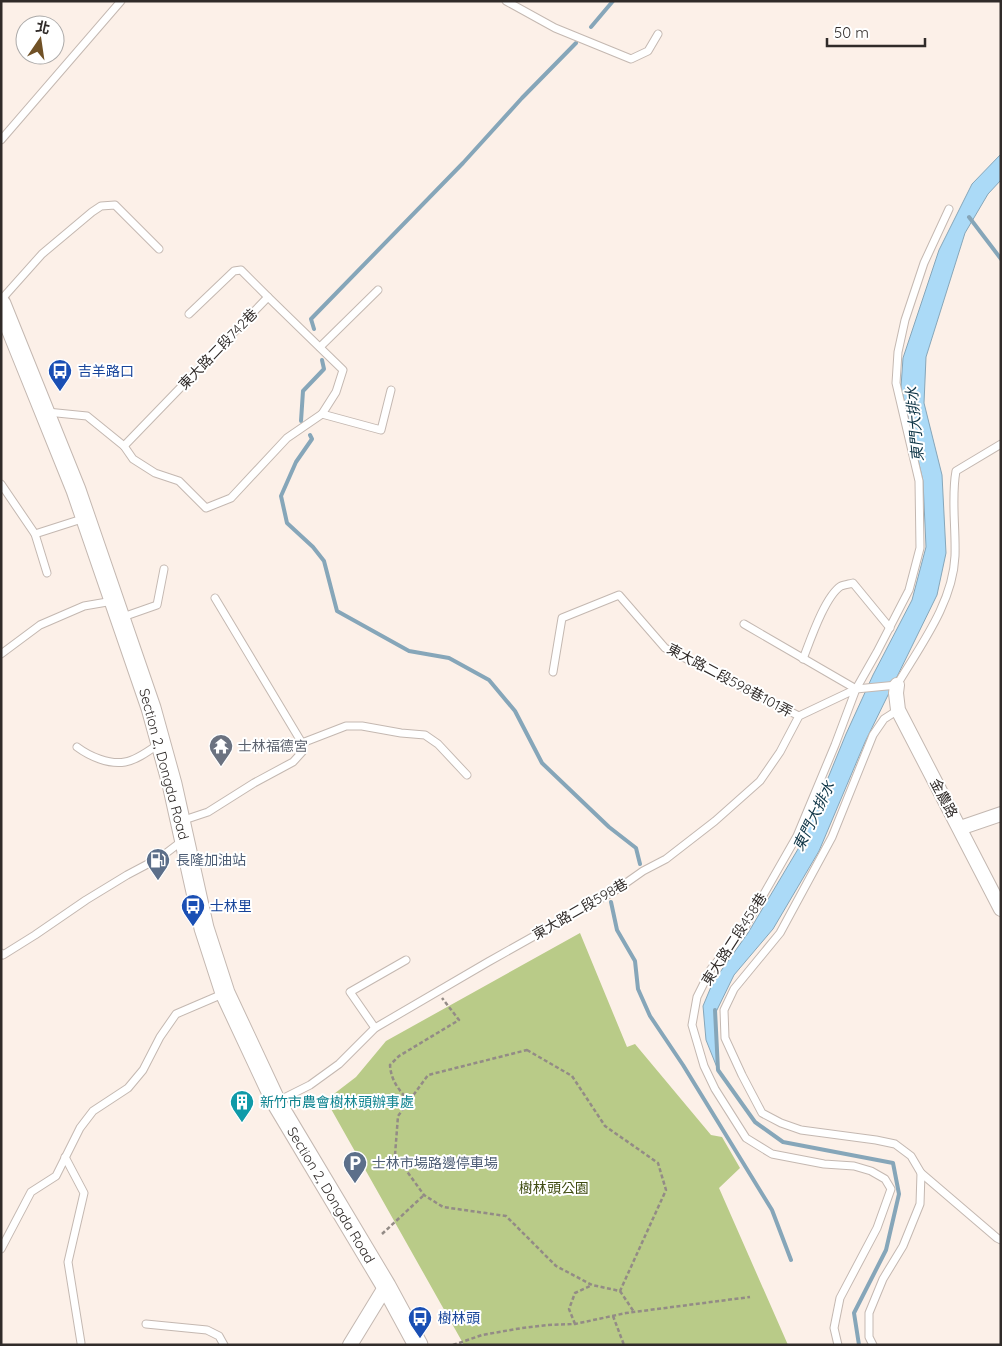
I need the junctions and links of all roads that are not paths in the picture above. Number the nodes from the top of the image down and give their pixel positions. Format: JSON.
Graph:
{"nodes":[{"id":1,"x":121,"y":1,"type":"edge"},
{"id":2,"x":506,"y":1,"type":"edge"},
{"id":3,"x":658,"y":34,"type":"dead end"},
{"id":4,"x":1,"y":140,"type":"edge"},
{"id":5,"x":949,"y":209,"type":"dead end"},
{"id":6,"x":159,"y":249,"type":"dead end"},
{"id":7,"x":378,"y":290,"type":"dead end"},
{"id":8,"x":268,"y":298,"type":"junction"},
{"id":9,"x":1,"y":300,"type":"edge"},
{"id":10,"x":1,"y":304,"type":"edge"},
{"id":11,"x":189,"y":314,"type":"dead end"},
{"id":12,"x":320,"y":347,"type":"junction"},
{"id":13,"x":391,"y":390,"type":"dead end"},
{"id":14,"x":44,"y":411,"type":"junction"},
{"id":15,"x":322,"y":414,"type":"junction"},
{"id":16,"x":1001,"y":444,"type":"edge"},
{"id":17,"x":124,"y":446,"type":"junction"},
{"id":18,"x":1,"y":484,"type":"edge"},
{"id":19,"x":85,"y":518,"type":"junction"},
{"id":20,"x":35,"y":534,"type":"junction"},
{"id":21,"x":164,"y":569,"type":"dead end"},
{"id":22,"x":47,"y":573,"type":"dead end"},
{"id":23,"x":215,"y":598,"type":"dead end"},
{"id":24,"x":117,"y":610,"type":"junction"},
{"id":25,"x":744,"y":624,"type":"dead end"},
{"id":26,"x":890,"y":628,"type":"junction"},
{"id":27,"x":1,"y":654,"type":"edge"},
{"id":28,"x":803,"y":659,"type":"junction"},
{"id":29,"x":553,"y":672,"type":"dead end"},
{"id":30,"x":897,"y":685,"type":"junction"},
{"id":31,"x":856,"y":689,"type":"junction"},
{"id":32,"x":898,"y":710,"type":"junction"},
{"id":33,"x":799,"y":716,"type":"junction"},
{"id":34,"x":161,"y":743,"type":"junction"},
{"id":35,"x":302,"y":743,"type":"junction"},
{"id":36,"x":76,"y":747,"type":"dead end"},
{"id":37,"x":467,"y":775,"type":"dead end"},
{"id":38,"x":1001,"y":814,"type":"edge"},
{"id":39,"x":960,"y":828,"type":"junction"},
{"id":40,"x":182,"y":830,"type":"junction"},
{"id":41,"x":1001,"y":909,"type":"edge"},
{"id":42,"x":1,"y":953,"type":"edge"},
{"id":43,"x":406,"y":960,"type":"dead end"},
{"id":44,"x":225,"y":993,"type":"junction"},
{"id":45,"x":375,"y":1028,"type":"junction"},
{"id":46,"x":276,"y":1102,"type":"junction"},
{"id":47,"x":65,"y":1157,"type":"junction"},
{"id":48,"x":921,"y":1172,"type":"junction"},
{"id":49,"x":1001,"y":1240,"type":"edge"},
{"id":50,"x":1,"y":1249,"type":"edge"},
{"id":51,"x":386,"y":1286,"type":"junction"},
{"id":52,"x":146,"y":1324,"type":"dead end"},
{"id":53,"x":81,"y":1343,"type":"dead end"},
{"id":54,"x":224,"y":1345,"type":"edge"},
{"id":55,"x":350,"y":1345,"type":"edge"},
{"id":56,"x":418,"y":1345,"type":"edge"},
{"id":57,"x":838,"y":1345,"type":"edge"},
{"id":58,"x":873,"y":1345,"type":"edge"}],
"edges":[{"from":1,"to":4,"type":"lane"},
{"from":2,"to":3,"type":"lane"},
{"from":5,"to":26,"type":"lane","name":"東大路二段458巷"},
{"from":6,"to":9,"type":"lane"},
{"from":7,"to":12,"type":"lane"},
{"from":8,"to":11,"type":"lane"},
{"from":8,"to":12,"type":"lane","name":"東大路二段742巷"},
{"from":8,"to":17,"type":"lane","name":"東大路二段742巷"},
{"from":10,"to":14,"type":"main road","name":"Section 2, Dongda Road"},
{"from":12,"to":15,"type":"lane","name":"東大路二段742巷"},
{"from":13,"to":15,"type":"lane"},
{"from":14,"to":17,"type":"lane"},
{"from":14,"to":19,"type":"main road","name":"Section 2, Dongda Road"},
{"from":15,"to":17,"type":"lane"},
{"from":16,"to":30,"type":"lane"},
{"from":18,"to":20,"type":"lane"},
{"from":19,"to":20,"type":"lane"},
{"from":19,"to":24,"type":"main road","name":"Section 2, Dongda Road"},
{"from":20,"to":22,"type":"lane"},
{"from":21,"to":24,"type":"lane"},
{"from":23,"to":35,"type":"lane"},
{"from":24,"to":27,"type":"lane"},
{"from":24,"to":34,"type":"main road","name":"Section 2, Dongda Road"},
{"from":25,"to":28,"type":"lane"},
{"from":26,"to":28,"type":"lane"},
{"from":26,"to":31,"type":"lane","name":"東大路二段458巷"},
{"from":28,"to":31,"type":"lane"},
{"from":29,"to":33,"type":"lane","name":"東大路二段598巷101弄"},
{"from":30,"to":31,"type":"lane"},
{"from":30,"to":32,"type":"street","name":"金農路"},
{"from":31,"to":33,"type":"lane"},
{"from":31,"to":57,"type":"lane","name":"東大路二段458巷"},
{"from":32,"to":39,"type":"street","name":"金農路"},
{"from":32,"to":48,"type":"lane"},
{"from":33,"to":45,"type":"lane","name":"東大路二段598巷"},
{"from":34,"to":36,"type":"lane"},
{"from":34,"to":40,"type":"main road","name":"Section 2, Dongda Road"},
{"from":35,"to":37,"type":"lane"},
{"from":35,"to":40,"type":"lane"},
{"from":38,"to":39,"type":"street"},
{"from":39,"to":41,"type":"street","name":"金農路"},
{"from":40,"to":42,"type":"lane"},
{"from":40,"to":44,"type":"main road","name":"Section 2, Dongda Road"},
{"from":43,"to":45,"type":"lane"},
{"from":44,"to":46,"type":"main road","name":"Section 2, Dongda Road"},
{"from":44,"to":47,"type":"lane"},
{"from":45,"to":46,"type":"lane","name":"東大路二段598巷"},
{"from":46,"to":51,"type":"main road","name":"Section 2, Dongda Road"},
{"from":47,"to":50,"type":"lane"},
{"from":47,"to":53,"type":"lane"},
{"from":48,"to":49,"type":"lane"},
{"from":48,"to":58,"type":"lane"},
{"from":51,"to":55,"type":"street"},
{"from":51,"to":56,"type":"main road","name":"Section 2, Dongda Road"},
{"from":52,"to":54,"type":"lane"}]}
